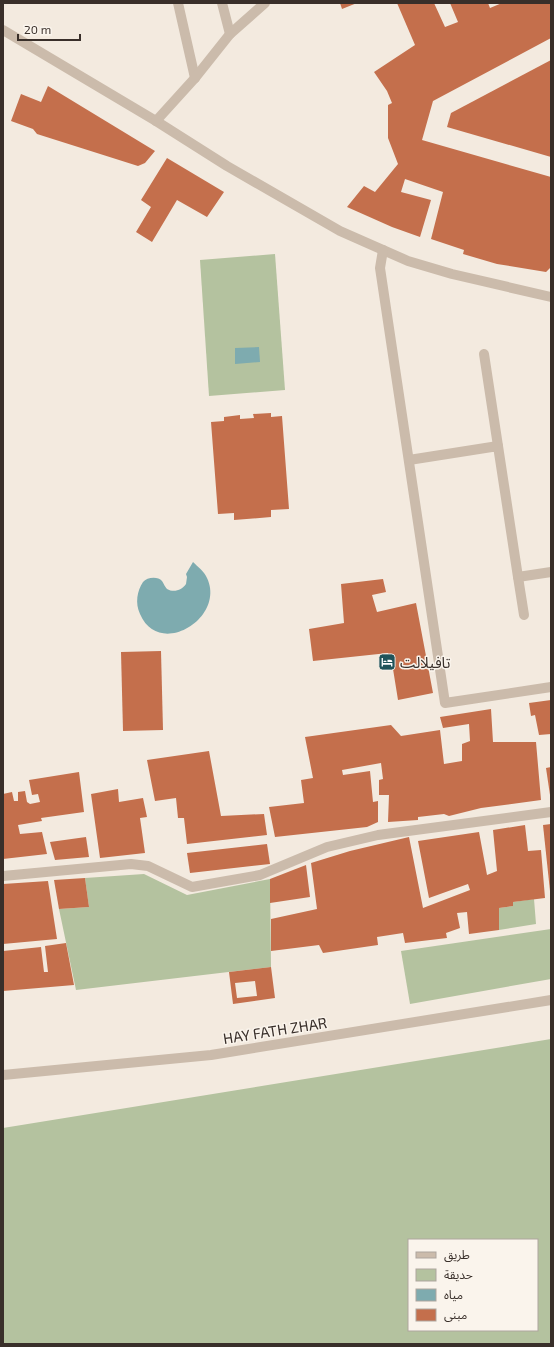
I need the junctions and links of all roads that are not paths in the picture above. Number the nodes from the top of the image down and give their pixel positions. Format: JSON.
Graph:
{"nodes":[{"id":1,"x":178,"y":3,"type":"edge"},
{"id":2,"x":222,"y":3,"type":"edge"},
{"id":3,"x":265,"y":3,"type":"edge"},
{"id":4,"x":3,"y":30,"type":"edge"},
{"id":5,"x":230,"y":34,"type":"junction"},
{"id":6,"x":195,"y":78,"type":"junction"},
{"id":7,"x":156,"y":121,"type":"junction"},
{"id":8,"x":382,"y":250,"type":"junction"},
{"id":9,"x":551,"y":297,"type":"edge"},
{"id":10,"x":484,"y":354,"type":"dead end"},
{"id":11,"x":498,"y":446,"type":"junction"},
{"id":12,"x":409,"y":460,"type":"junction"},
{"id":13,"x":551,"y":572,"type":"edge"},
{"id":14,"x":518,"y":577,"type":"junction"},
{"id":15,"x":524,"y":615,"type":"dead end"},
{"id":16,"x":551,"y":687,"type":"edge"},
{"id":17,"x":551,"y":812,"type":"edge"},
{"id":18,"x":3,"y":876,"type":"edge"},
{"id":19,"x":551,"y":1000,"type":"edge"},
{"id":20,"x":3,"y":1076,"type":"edge"}],
"edges":[{"from":1,"to":6,"type":"street"},
{"from":2,"to":5,"type":"street"},
{"from":3,"to":5,"type":"street"},
{"from":4,"to":7,"type":"street"},
{"from":5,"to":6,"type":"street"},
{"from":6,"to":7,"type":"street"},
{"from":7,"to":8,"type":"street"},
{"from":8,"to":9,"type":"street"},
{"from":8,"to":12,"type":"street"},
{"from":10,"to":11,"type":"street"},
{"from":11,"to":12,"type":"street"},
{"from":11,"to":14,"type":"street"},
{"from":12,"to":16,"type":"street"},
{"from":13,"to":14,"type":"street"},
{"from":14,"to":15,"type":"street"},
{"from":17,"to":18,"type":"street"},
{"from":19,"to":20,"type":"street","name":"HAY FATH ZHAR"}]}
